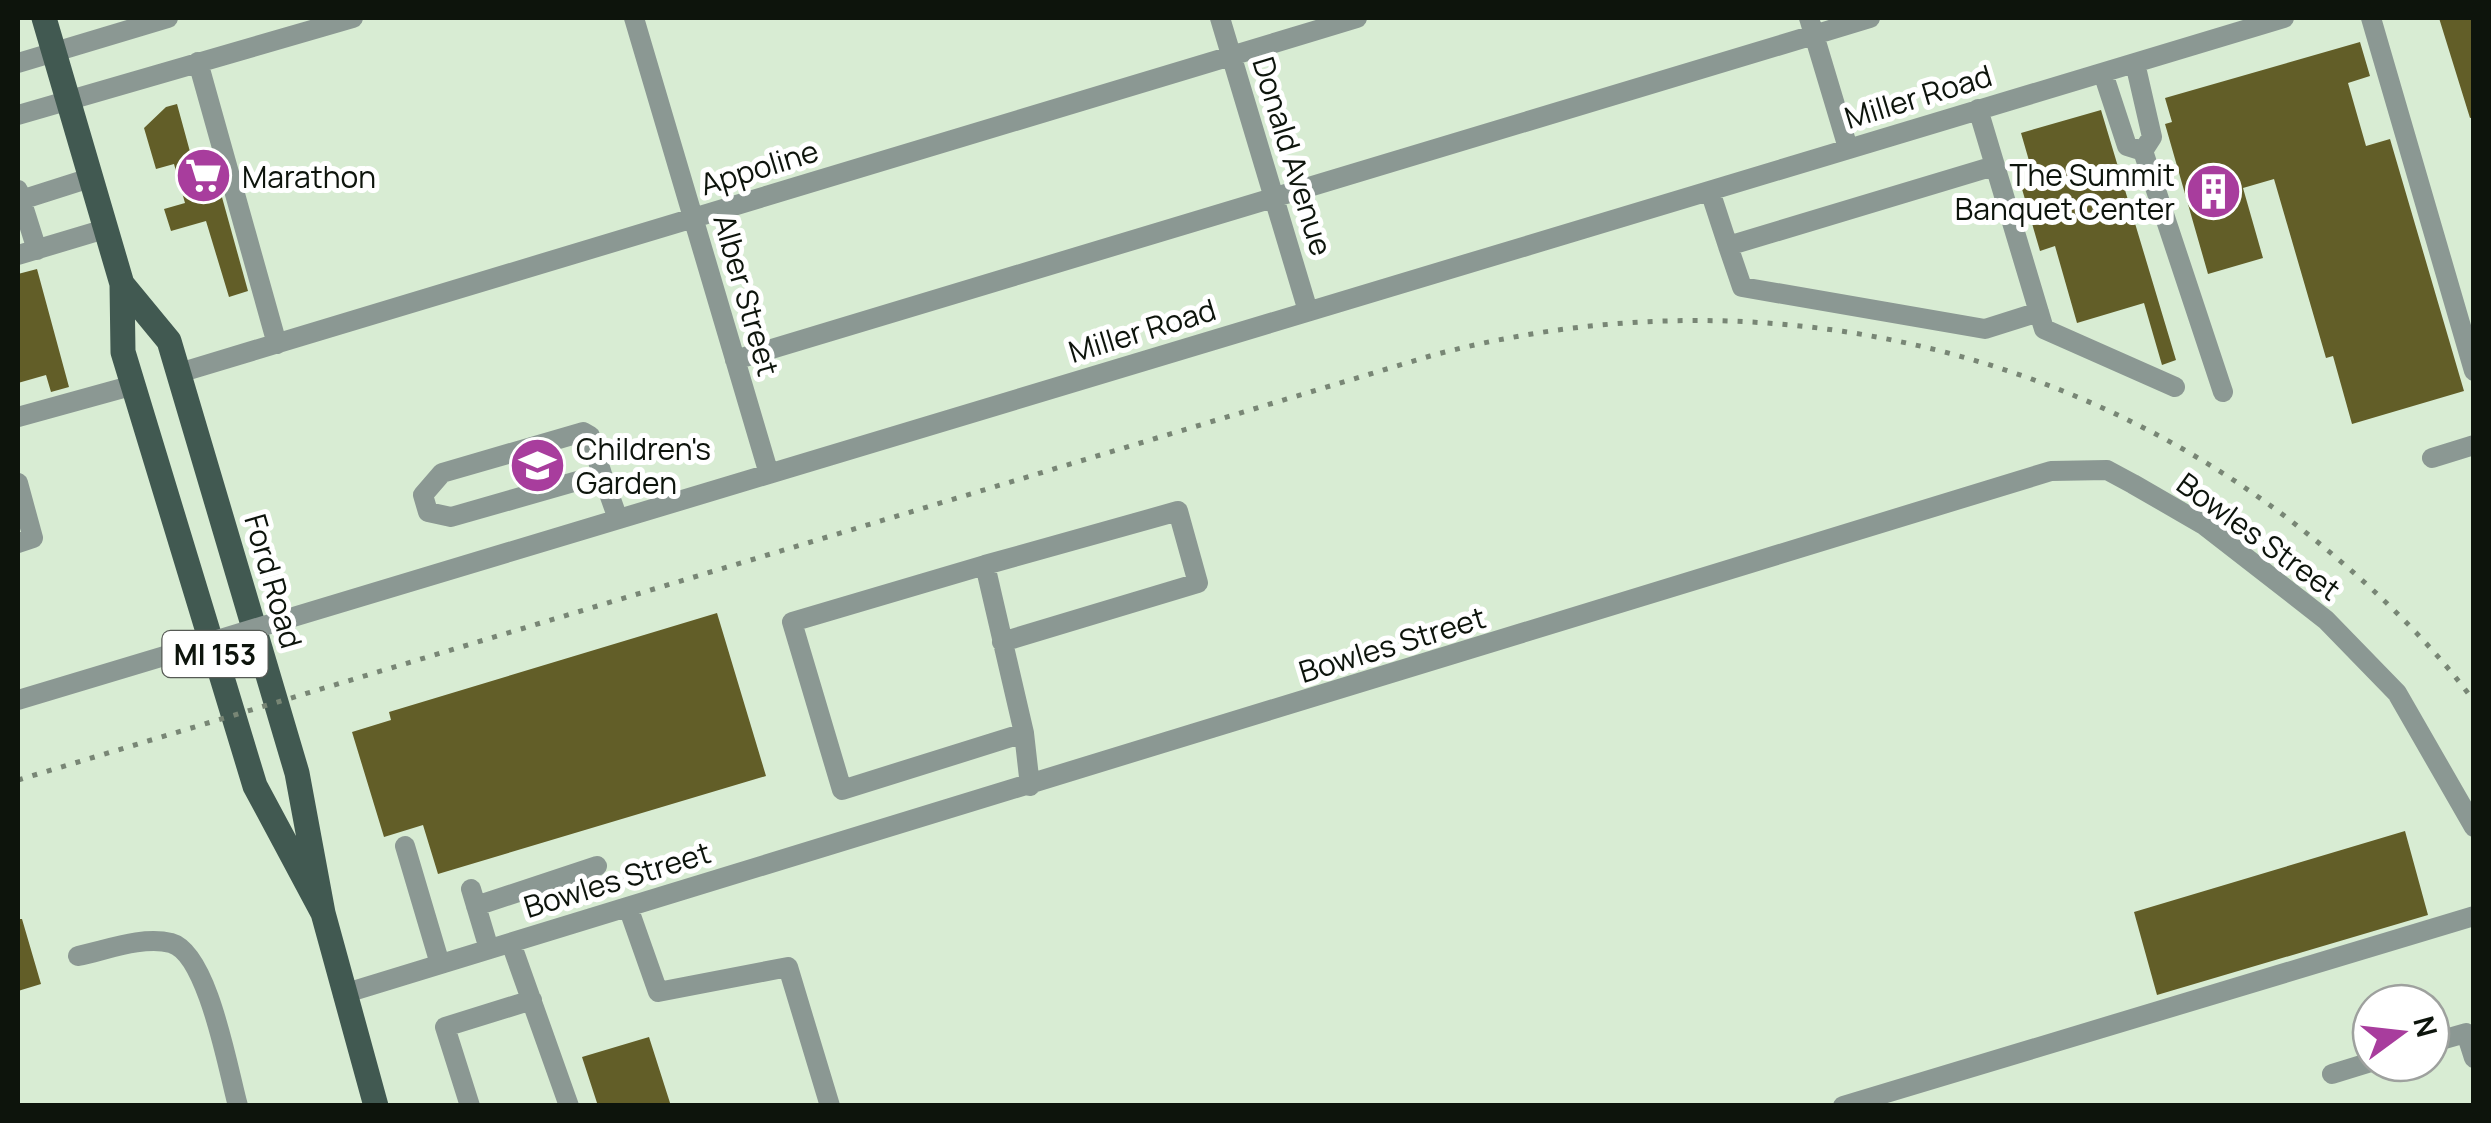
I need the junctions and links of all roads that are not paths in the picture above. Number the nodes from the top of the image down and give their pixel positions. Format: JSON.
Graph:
{"nodes":[{"id":1,"x":44,"y":18,"type":"edge"},
{"id":2,"x":168,"y":18,"type":"edge"},
{"id":3,"x":352,"y":18,"type":"edge"},
{"id":4,"x":634,"y":18,"type":"edge"},
{"id":5,"x":1220,"y":18,"type":"edge"},
{"id":6,"x":1358,"y":18,"type":"edge"},
{"id":7,"x":1870,"y":18,"type":"edge"},
{"id":8,"x":2284,"y":18,"type":"edge"},
{"id":9,"x":2371,"y":18,"type":"edge"},
{"id":10,"x":1811,"y":26,"type":"edge"},
{"id":11,"x":54,"y":52,"type":"junction"},
{"id":12,"x":1231,"y":56,"type":"junction"},
{"id":13,"x":198,"y":62,"type":"junction"},
{"id":14,"x":18,"y":63,"type":"edge"},
{"id":15,"x":2136,"y":63,"type":"junction"},
{"id":16,"x":2103,"y":73,"type":"junction"},
{"id":17,"x":67,"y":100,"type":"junction"},
{"id":18,"x":1978,"y":109,"type":"junction"},
{"id":19,"x":18,"y":115,"type":"edge"},
{"id":20,"x":1848,"y":148,"type":"junction"},
{"id":21,"x":2142,"y":151,"type":"junction"},
{"id":22,"x":1994,"y":166,"type":"junction"},
{"id":23,"x":90,"y":178,"type":"junction"},
{"id":24,"x":1710,"y":191,"type":"junction"},
{"id":25,"x":19,"y":195,"type":"edge"},
{"id":26,"x":1274,"y":197,"type":"junction"},
{"id":27,"x":694,"y":218,"type":"junction"},
{"id":28,"x":105,"y":229,"type":"junction"},
{"id":29,"x":1728,"y":246,"type":"junction"},
{"id":30,"x":27,"y":253,"type":"edge"},
{"id":31,"x":122,"y":284,"type":"junction"},
{"id":32,"x":1308,"y":311,"type":"junction"},
{"id":33,"x":2038,"y":312,"type":"junction"},
{"id":34,"x":278,"y":344,"type":"junction"},
{"id":35,"x":736,"y":360,"type":"junction"},
{"id":36,"x":2474,"y":371,"type":"edge"},
{"id":37,"x":179,"y":374,"type":"junction"},
{"id":38,"x":134,"y":386,"type":"junction"},
{"id":39,"x":2175,"y":387,"type":"dead end"},
{"id":40,"x":2224,"y":392,"type":"dead end"},
{"id":41,"x":18,"y":417,"type":"edge"},
{"id":42,"x":2474,"y":445,"type":"edge"},
{"id":43,"x":2432,"y":458,"type":"dead end"},
{"id":44,"x":602,"y":474,"type":"junction"},
{"id":45,"x":769,"y":474,"type":"junction"},
{"id":46,"x":18,"y":483,"type":"edge"},
{"id":47,"x":618,"y":519,"type":"junction"},
{"id":48,"x":18,"y":543,"type":"edge"},
{"id":49,"x":985,"y":565,"type":"junction"},
{"id":50,"x":1002,"y":642,"type":"junction"},
{"id":51,"x":18,"y":700,"type":"edge"},
{"id":52,"x":1024,"y":732,"type":"junction"},
{"id":53,"x":1030,"y":786,"type":"junction"},
{"id":54,"x":2474,"y":827,"type":"edge"},
{"id":55,"x":405,"y":846,"type":"dead end"},
{"id":56,"x":597,"y":866,"type":"dead end"},
{"id":57,"x":628,"y":907,"type":"junction"},
{"id":58,"x":323,"y":913,"type":"junction"},
{"id":59,"x":2474,"y":916,"type":"edge"},
{"id":60,"x":511,"y":942,"type":"junction"},
{"id":61,"x":489,"y":949,"type":"junction"},
{"id":62,"x":78,"y":956,"type":"dead end"},
{"id":63,"x":440,"y":964,"type":"junction"},
{"id":64,"x":343,"y":994,"type":"junction"},
{"id":65,"x":532,"y":1000,"type":"junction"},
{"id":66,"x":2451,"y":1037,"type":"edge"},
{"id":67,"x":2474,"y":1058,"type":"edge"},
{"id":68,"x":2351,"y":1068,"type":"edge"},
{"id":69,"x":2332,"y":1074,"type":"dead end"},
{"id":70,"x":238,"y":1106,"type":"edge"},
{"id":71,"x":376,"y":1106,"type":"edge"},
{"id":72,"x":470,"y":1106,"type":"edge"},
{"id":73,"x":569,"y":1106,"type":"edge"},
{"id":74,"x":830,"y":1106,"type":"edge"},
{"id":75,"x":1844,"y":1106,"type":"edge"}],
"edges":[{"from":1,"to":11,"type":"main road","name":"Ford Road","number":"MI 153"},
{"from":2,"to":11,"type":"street"},
{"from":3,"to":13,"type":"street"},
{"from":4,"to":27,"type":"street","name":"Alber Street"},
{"from":5,"to":12,"type":"street","name":"Donald Avenue"},
{"from":6,"to":12,"type":"street","name":"Appoline"},
{"from":7,"to":10,"type":"street"},
{"from":8,"to":15,"type":"street","name":"Miller Road"},
{"from":9,"to":36,"type":"street"},
{"from":10,"to":20,"type":"street"},
{"from":10,"to":26,"type":"street"},
{"from":11,"to":14,"type":"street"},
{"from":11,"to":17,"type":"main road","name":"Ford Road","number":"MI 153"},
{"from":12,"to":26,"type":"street","name":"Donald Avenue"},
{"from":12,"to":27,"type":"street","name":"Appoline"},
{"from":13,"to":17,"type":"street"},
{"from":13,"to":34,"type":"street"},
{"from":15,"to":16,"type":"street","name":"Miller Road"},
{"from":15,"to":21,"type":"street"},
{"from":16,"to":18,"type":"street","name":"Miller Road"},
{"from":16,"to":21,"type":"street"},
{"from":17,"to":19,"type":"street"},
{"from":17,"to":23,"type":"main road","name":"Ford Road","number":"MI 153"},
{"from":18,"to":20,"type":"street","name":"Miller Road"},
{"from":18,"to":22,"type":"street"},
{"from":20,"to":24,"type":"street","name":"Miller Road"},
{"from":21,"to":40,"type":"street"},
{"from":22,"to":29,"type":"street"},
{"from":22,"to":33,"type":"street"},
{"from":23,"to":25,"type":"street"},
{"from":23,"to":28,"type":"main road","name":"Ford Road","number":"MI 153"},
{"from":24,"to":29,"type":"street"},
{"from":24,"to":32,"type":"street","name":"Miller Road"},
{"from":25,"to":30,"type":"street"},
{"from":26,"to":32,"type":"street","name":"Donald Avenue"},
{"from":26,"to":35,"type":"street"},
{"from":27,"to":34,"type":"street","name":"Appoline"},
{"from":27,"to":35,"type":"street","name":"Alber Street"},
{"from":28,"to":30,"type":"street"},
{"from":28,"to":31,"type":"main road","name":"Ford Road","number":"MI 153"},
{"from":29,"to":33,"type":"street"},
{"from":31,"to":37,"type":"main road","name":"Ford Road","number":"MI 153"},
{"from":31,"to":38,"type":"main road","name":"Ford Road","number":"MI 153"},
{"from":32,"to":45,"type":"street","name":"Miller Road"},
{"from":33,"to":39,"type":"street"},
{"from":34,"to":37,"type":"street","name":"Appoline"},
{"from":35,"to":45,"type":"street","name":"Alber Street"},
{"from":37,"to":58,"type":"main road","name":"Ford Road","number":"MI 153"},
{"from":38,"to":41,"type":"street"},
{"from":38,"to":58,"type":"main road","name":"Ford Road","number":"MI 153"},
{"from":42,"to":43,"type":"street"},
{"from":44,"to":44,"type":"street"},
{"from":44,"to":47,"type":"street"},
{"from":45,"to":47,"type":"street","name":"Miller Road"},
{"from":46,"to":48,"type":"street"},
{"from":47,"to":51,"type":"street","name":"Miller Road","bridge":true},
{"from":49,"to":50,"type":"street"},
{"from":49,"to":50,"type":"street"},
{"from":49,"to":52,"type":"street"},
{"from":50,"to":52,"type":"street"},
{"from":52,"to":53,"type":"street"},
{"from":53,"to":54,"type":"street","name":"Bowles Street"},
{"from":53,"to":57,"type":"street","name":"Bowles Street"},
{"from":55,"to":63,"type":"street"},
{"from":56,"to":61,"type":"street"},
{"from":57,"to":60,"type":"street","name":"Bowles Street"},
{"from":57,"to":74,"type":"street"},
{"from":58,"to":64,"type":"main road","name":"Ford Road","number":"MI 153"},
{"from":59,"to":75,"type":"street"},
{"from":60,"to":61,"type":"street","name":"Bowles Street"},
{"from":60,"to":65,"type":"street"},
{"from":61,"to":63,"type":"street","name":"Bowles Street"},
{"from":62,"to":70,"type":"street"},
{"from":63,"to":64,"type":"street","name":"Bowles Street"},
{"from":64,"to":71,"type":"main road","name":"Ford Road","number":"MI 153"},
{"from":65,"to":72,"type":"street"},
{"from":65,"to":73,"type":"street"},
{"from":66,"to":67,"type":"street"},
{"from":68,"to":69,"type":"street"}]}
